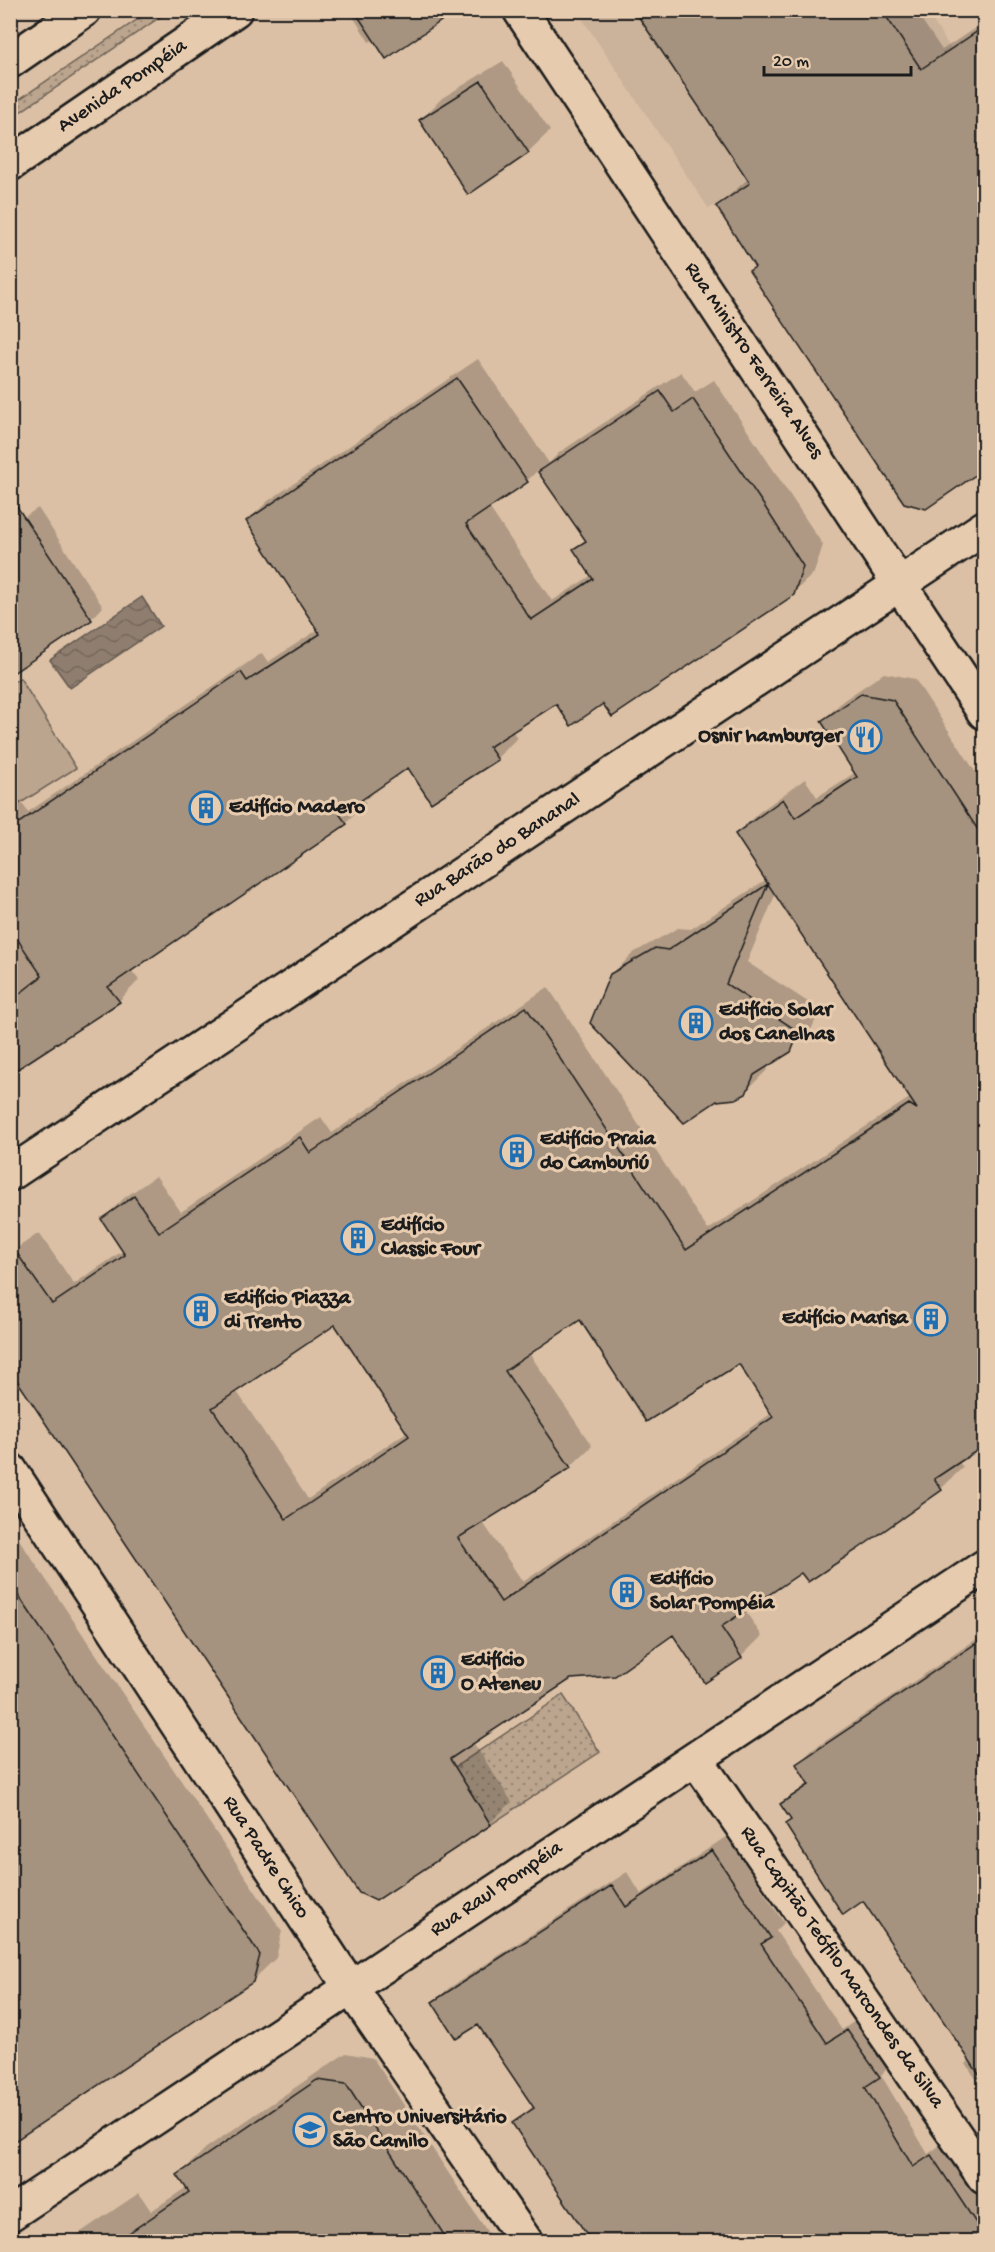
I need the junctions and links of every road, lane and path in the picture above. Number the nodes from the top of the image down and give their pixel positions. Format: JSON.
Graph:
{"nodes":[{"id":1,"x":84,"y":10,"type":"edge"},
{"id":2,"x":235,"y":10,"type":"edge"},
{"id":3,"x":520,"y":10,"type":"edge"},
{"id":4,"x":10,"y":61,"type":"edge"},
{"id":5,"x":10,"y":164,"type":"edge"},
{"id":6,"x":984,"y":528,"type":"edge"},
{"id":7,"x":902,"y":583,"type":"junction"},
{"id":8,"x":984,"y":711,"type":"edge"},
{"id":9,"x":10,"y":1174,"type":"edge"},
{"id":10,"x":10,"y":1470,"type":"edge"},
{"id":11,"x":984,"y":1567,"type":"edge"},
{"id":12,"x":696,"y":1759,"type":"junction"},
{"id":13,"x":351,"y":1988,"type":"junction"},
{"id":14,"x":984,"y":2177,"type":"edge"},
{"id":15,"x":10,"y":2214,"type":"edge"},
{"id":16,"x":526,"y":2241,"type":"edge"}],
"edges":[{"from":1,"to":4,"type":"street"},
{"from":2,"to":5,"type":"street","name":"Avenida Pompéia"},
{"from":3,"to":7,"type":"street","name":"Rua Ministro Ferreira Alves"},
{"from":6,"to":7,"type":"street","name":"Rua Barão do Bananal"},
{"from":7,"to":8,"type":"street","name":"Rua Ministro Ferreira Alves"},
{"from":7,"to":9,"type":"street","name":"Rua Barão do Bananal"},
{"from":10,"to":13,"type":"street","name":"Rua Padre Chico"},
{"from":11,"to":12,"type":"street","name":"Rua Raul Pompéia"},
{"from":12,"to":13,"type":"street","name":"Rua Raul Pompéia"},
{"from":12,"to":14,"type":"street","name":"Rua Capitão Teófilo Marcondes da Silva"},
{"from":13,"to":15,"type":"street","name":"Rua Raul Pompéia"},
{"from":13,"to":16,"type":"street","name":"Rua Padre Chico"}]}
